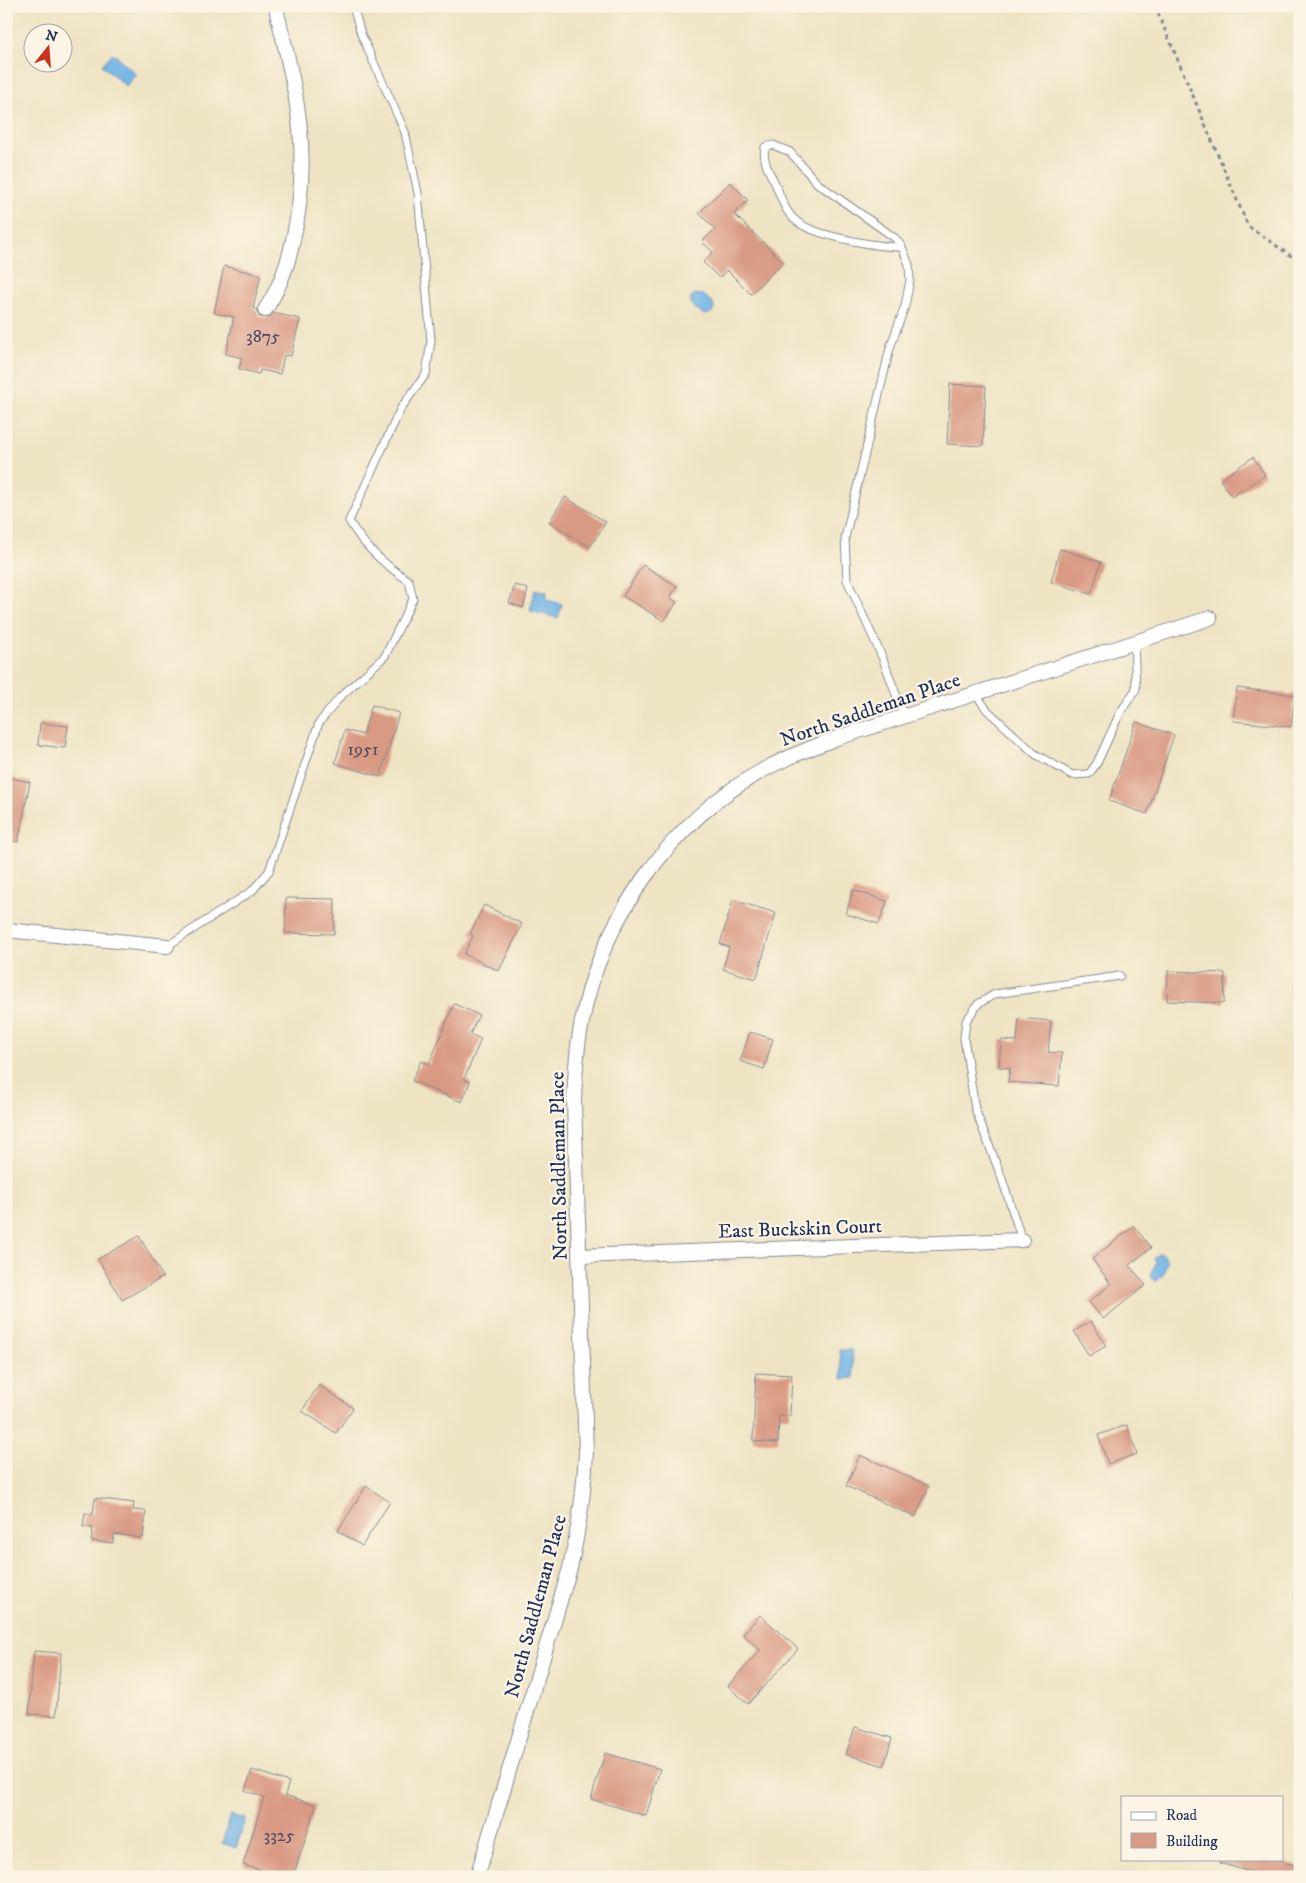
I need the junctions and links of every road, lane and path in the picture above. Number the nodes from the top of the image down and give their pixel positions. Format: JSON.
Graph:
{"nodes":[{"id":1,"x":277,"y":6,"type":"edge"},
{"id":2,"x":353,"y":6,"type":"edge"},
{"id":3,"x":1155,"y":6,"type":"edge"},
{"id":4,"x":902,"y":247,"type":"junction"},
{"id":5,"x":1300,"y":262,"type":"edge"},
{"id":6,"x":264,"y":310,"type":"dead end"},
{"id":7,"x":1210,"y":618,"type":"dead end"},
{"id":8,"x":1134,"y":642,"type":"junction"},
{"id":9,"x":975,"y":693,"type":"junction"},
{"id":10,"x":904,"y":716,"type":"junction"},
{"id":11,"x":6,"y":930,"type":"edge"},
{"id":12,"x":167,"y":946,"type":"joint"},
{"id":13,"x":1120,"y":976,"type":"dead end"},
{"id":14,"x":1022,"y":1240,"type":"joint"},
{"id":15,"x":579,"y":1256,"type":"junction"},
{"id":16,"x":477,"y":1877,"type":"edge"}],
"edges":[{"from":1,"to":6,"type":"street"},
{"from":2,"to":12,"type":"lane"},
{"from":3,"to":5,"type":"path"},
{"from":4,"to":4,"type":"lane"},
{"from":4,"to":10,"type":"lane"},
{"from":7,"to":8,"type":"street","name":"North Saddleman Place"},
{"from":8,"to":9,"type":"street","name":"North Saddleman Place"},
{"from":8,"to":9,"type":"lane"},
{"from":9,"to":10,"type":"street","name":"North Saddleman Place"},
{"from":10,"to":15,"type":"street","name":"North Saddleman Place"},
{"from":11,"to":12,"type":"street"},
{"from":13,"to":14,"type":"lane"},
{"from":14,"to":15,"type":"street","name":"East Buckskin Court"},
{"from":15,"to":16,"type":"street","name":"North Saddleman Place"}]}
